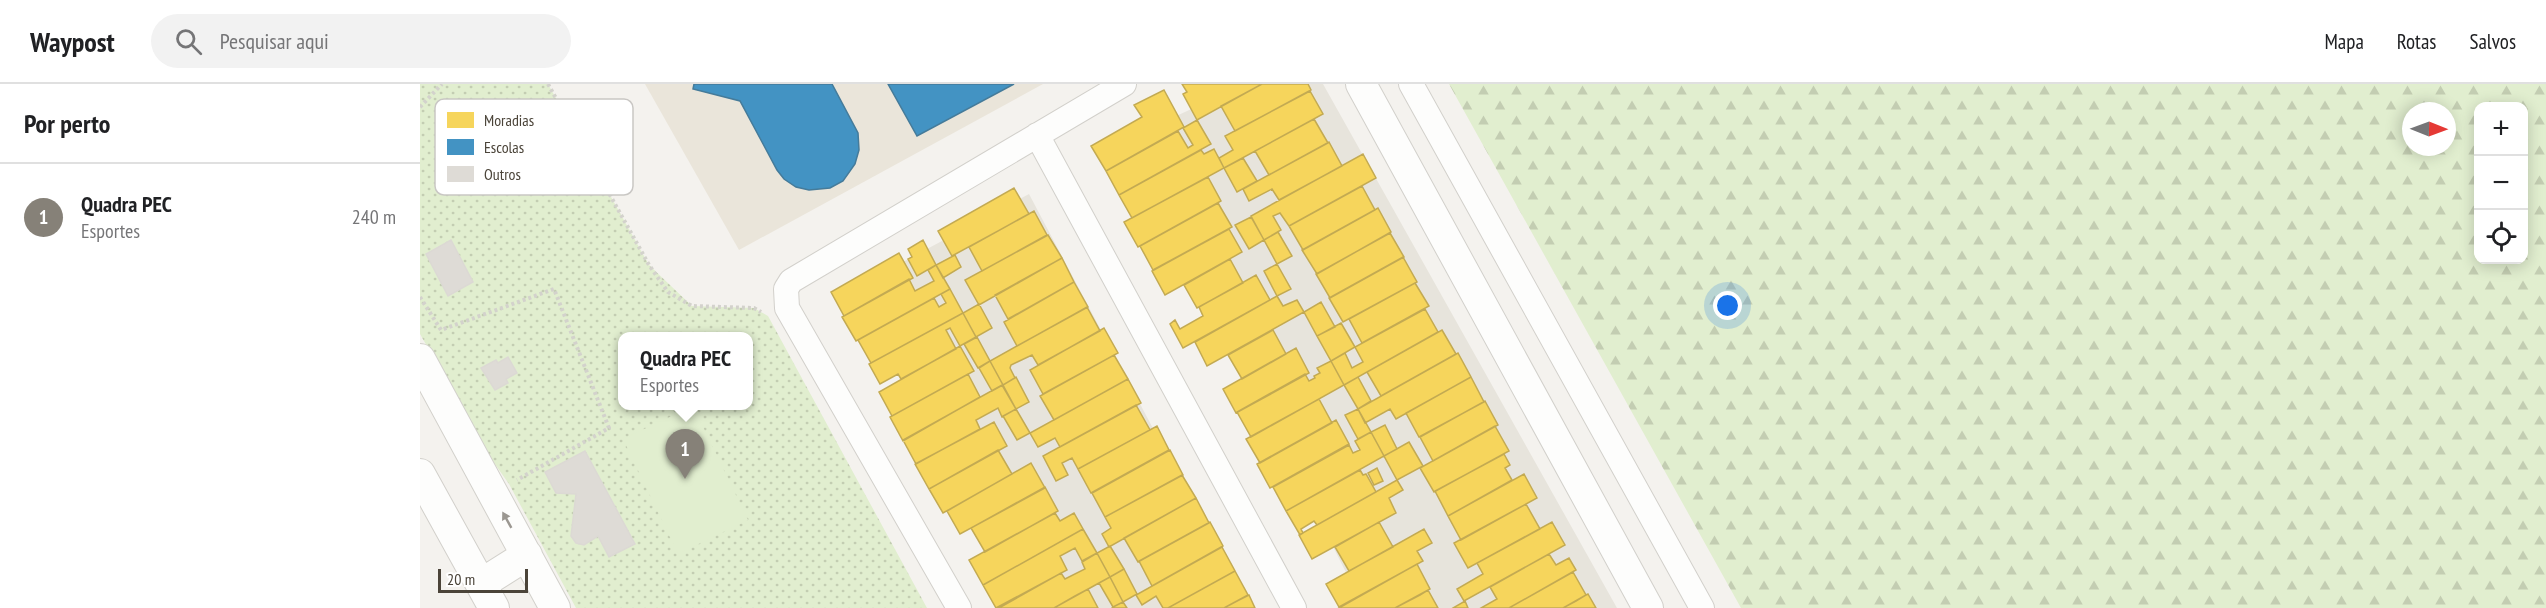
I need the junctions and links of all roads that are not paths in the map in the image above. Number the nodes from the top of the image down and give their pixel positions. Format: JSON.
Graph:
{"nodes":[{"id":1,"x":1124,"y":84,"type":"edge"},
{"id":2,"x":1361,"y":84,"type":"edge"},
{"id":3,"x":1411,"y":84,"type":"edge"},
{"id":4,"x":1037,"y":135,"type":"junction"},
{"id":5,"x":420,"y":359,"type":"edge"},
{"id":6,"x":420,"y":474,"type":"edge"},
{"id":7,"x":527,"y":555,"type":"junction"},
{"id":8,"x":487,"y":596,"type":"edge"},
{"id":9,"x":555,"y":608,"type":"edge"},
{"id":10,"x":958,"y":608,"type":"edge"},
{"id":11,"x":1294,"y":608,"type":"edge"},
{"id":12,"x":1648,"y":608,"type":"edge"},
{"id":13,"x":1702,"y":608,"type":"edge"}],
"edges":[{"from":1,"to":4,"type":"street"},
{"from":2,"to":12,"type":"street"},
{"from":3,"to":13,"type":"street"},
{"from":4,"to":10,"type":"street"},
{"from":4,"to":11,"type":"street"},
{"from":7,"to":5,"type":"street","one_way":true},
{"from":6,"to":8,"type":"street"},
{"from":7,"to":8,"type":"street"},
{"from":7,"to":9,"type":"street"}]}
